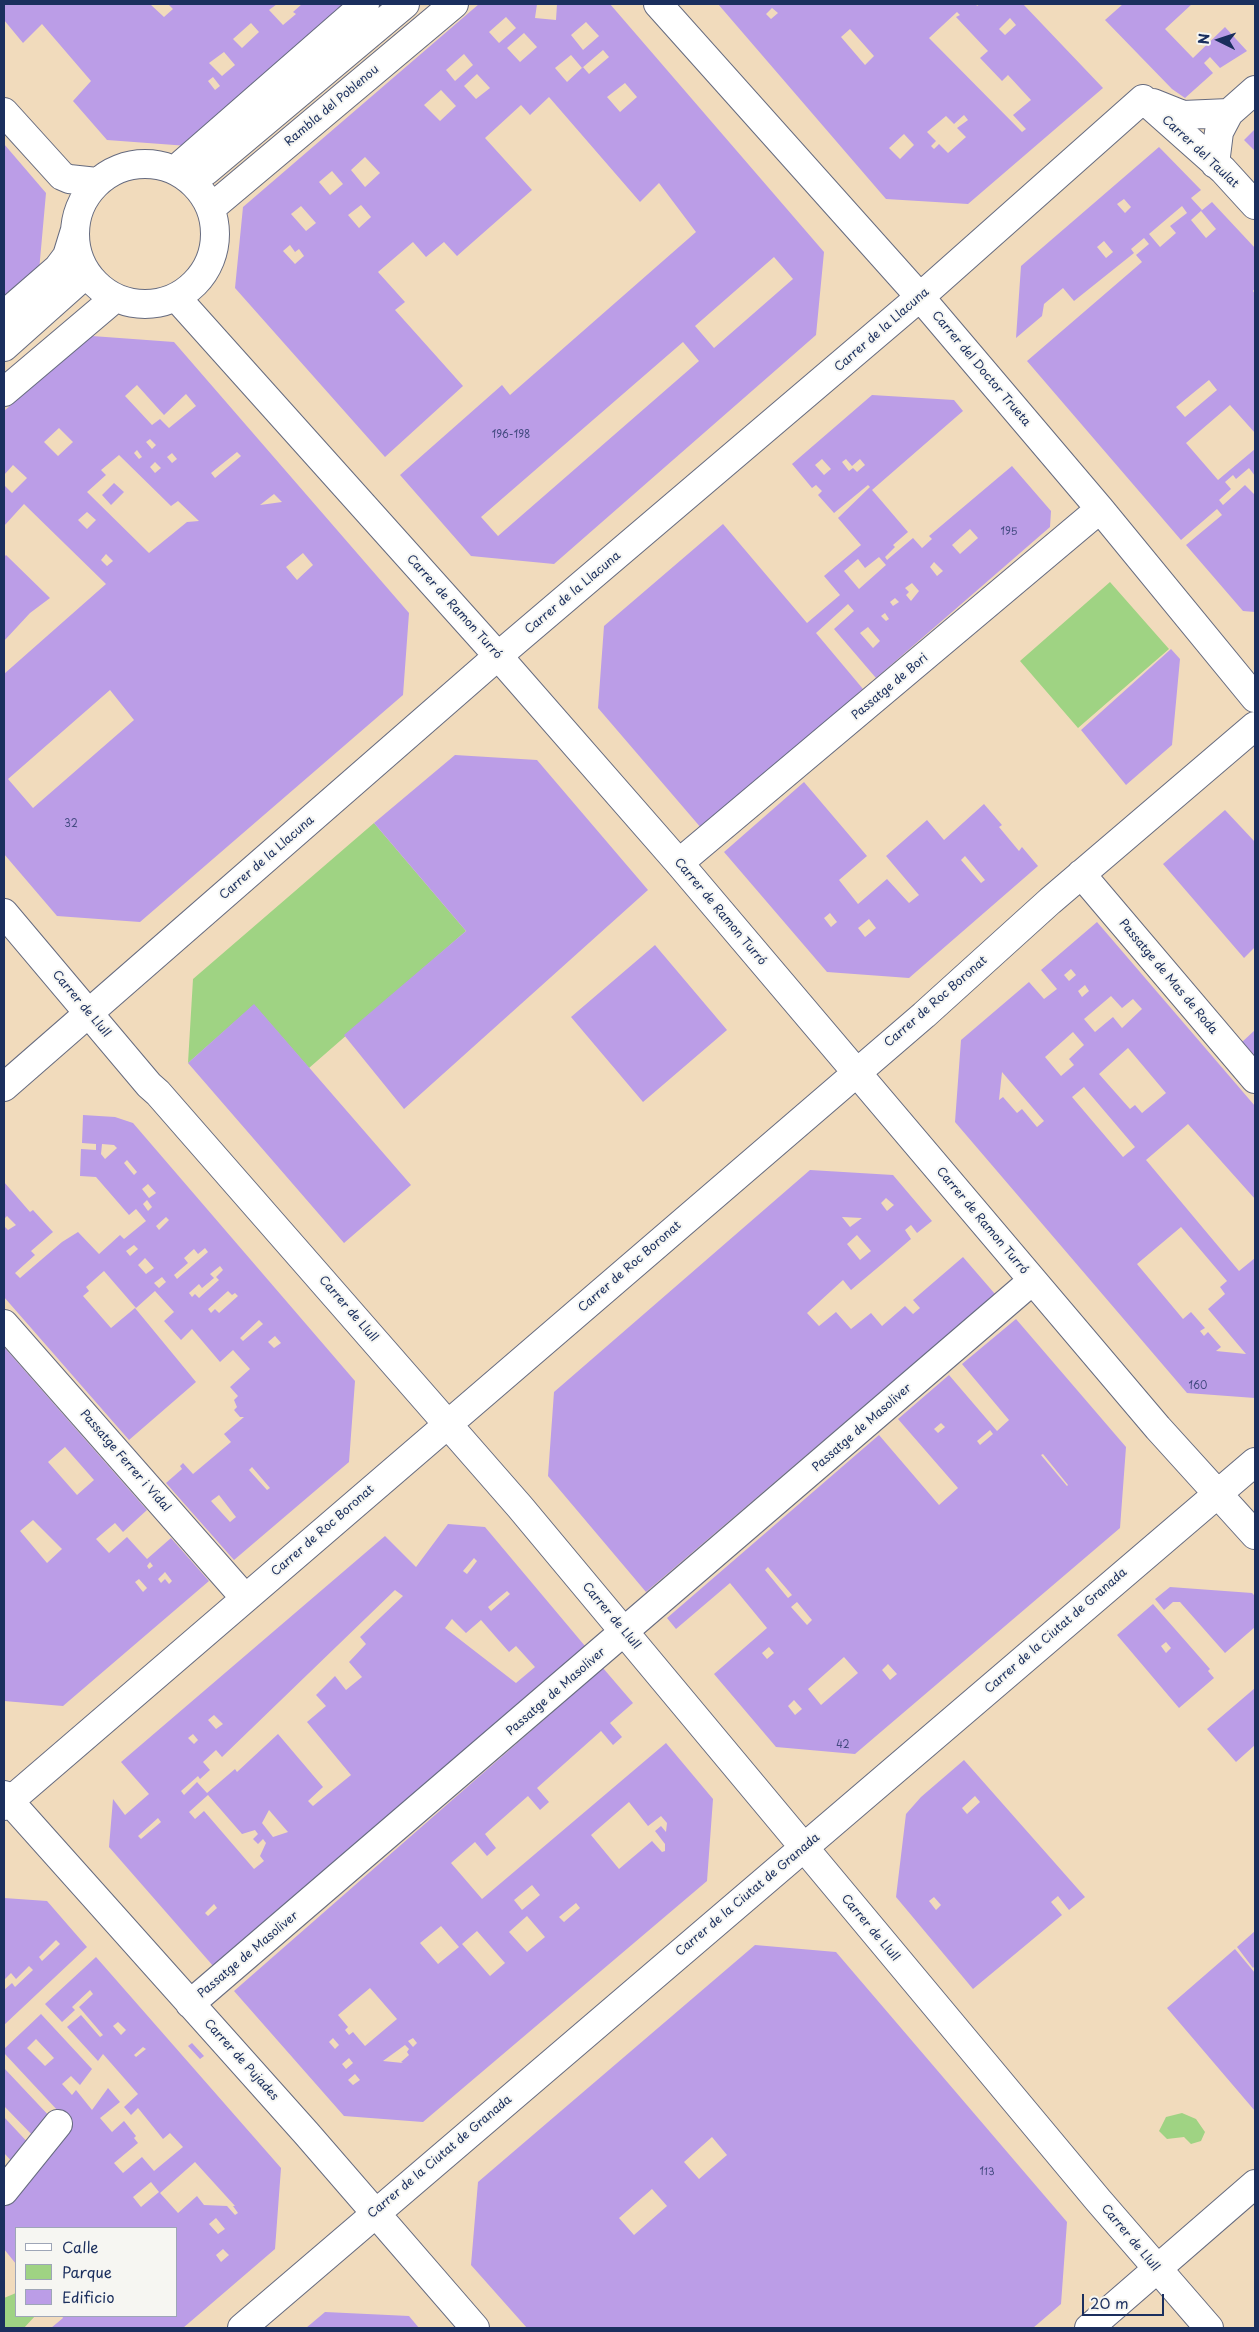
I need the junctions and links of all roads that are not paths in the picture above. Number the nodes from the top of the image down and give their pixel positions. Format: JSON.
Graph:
{"nodes":[{"id":1,"x":365,"y":4,"type":"edge"},
{"id":2,"x":454,"y":4,"type":"edge"},
{"id":3,"x":658,"y":4,"type":"edge"},
{"id":4,"x":399,"y":6,"type":"edge"},
{"id":5,"x":1255,"y":90,"type":"edge"},
{"id":6,"x":1144,"y":99,"type":"junction"},
{"id":7,"x":4,"y":112,"type":"edge"},
{"id":8,"x":1229,"y":113,"type":"junction"},
{"id":9,"x":1215,"y":164,"type":"junction"},
{"id":10,"x":176,"y":170,"type":"junction"},
{"id":11,"x":206,"y":171,"type":"dead end"},
{"id":12,"x":97,"y":182,"type":"junction"},
{"id":13,"x":1255,"y":205,"type":"edge"},
{"id":14,"x":211,"y":208,"type":"junction"},
{"id":15,"x":75,"y":229,"type":"junction"},
{"id":16,"x":78,"y":281,"type":"dead end"},
{"id":17,"x":176,"y":297,"type":"junction"},
{"id":18,"x":920,"y":297,"type":"junction"},
{"id":19,"x":115,"y":298,"type":"junction"},
{"id":20,"x":4,"y":316,"type":"edge"},
{"id":21,"x":4,"y":347,"type":"edge"},
{"id":22,"x":4,"y":392,"type":"edge"},
{"id":23,"x":1100,"y":509,"type":"junction"},
{"id":24,"x":498,"y":656,"type":"junction"},
{"id":25,"x":1255,"y":698,"type":"edge"},
{"id":26,"x":1255,"y":726,"type":"edge"},
{"id":27,"x":679,"y":863,"type":"junction"},
{"id":28,"x":1081,"y":874,"type":"junction"},
{"id":29,"x":4,"y":913,"type":"edge"},
{"id":30,"x":89,"y":1013,"type":"junction"},
{"id":31,"x":856,"y":1071,"type":"junction"},
{"id":32,"x":1255,"y":1079,"type":"edge"},
{"id":33,"x":4,"y":1087,"type":"edge"},
{"id":34,"x":1032,"y":1281,"type":"junction"},
{"id":35,"x":4,"y":1324,"type":"edge"},
{"id":36,"x":448,"y":1424,"type":"junction"},
{"id":37,"x":1255,"y":1462,"type":"edge"},
{"id":38,"x":1218,"y":1492,"type":"junction"},
{"id":39,"x":1255,"y":1535,"type":"edge"},
{"id":40,"x":245,"y":1598,"type":"junction"},
{"id":41,"x":625,"y":1633,"type":"junction"},
{"id":42,"x":6,"y":1801,"type":"edge"},
{"id":43,"x":803,"y":1848,"type":"junction"},
{"id":44,"x":190,"y":2004,"type":"junction"},
{"id":45,"x":58,"y":2124,"type":"dead end"},
{"id":46,"x":1255,"y":2184,"type":"edge"},
{"id":47,"x":4,"y":2191,"type":"edge"},
{"id":48,"x":375,"y":2212,"type":"junction"},
{"id":49,"x":1156,"y":2270,"type":"junction"},
{"id":50,"x":242,"y":2328,"type":"edge"},
{"id":51,"x":476,"y":2328,"type":"edge"},
{"id":52,"x":1090,"y":2328,"type":"edge"},
{"id":53,"x":1209,"y":2328,"type":"edge"}],
"edges":[{"from":1,"to":10,"type":"street"},
{"from":2,"to":14,"type":"street","name":"Rambla del Poblenou"},
{"from":3,"to":18,"type":"street","name":"Carrer del Doctor Trueta"},
{"from":4,"to":11,"type":"street"},
{"from":5,"to":8,"type":"street"},
{"from":6,"to":8,"type":"street"},
{"from":6,"to":9,"type":"street","name":"Carrer del Taulat"},
{"from":6,"to":18,"type":"street","name":"Carrer de la Llacuna"},
{"from":7,"to":12,"type":"street"},
{"from":8,"to":9,"type":"street"},
{"from":9,"to":13,"type":"street","name":"Carrer del Taulat"},
{"from":10,"to":12,"type":"street"},
{"from":10,"to":14,"type":"street"},
{"from":12,"to":15,"type":"street"},
{"from":14,"to":17,"type":"street"},
{"from":15,"to":19,"type":"street"},
{"from":15,"to":20,"type":"street"},
{"from":16,"to":21,"type":"street"},
{"from":17,"to":19,"type":"street"},
{"from":17,"to":24,"type":"street","name":"Carrer de Ramon Turró"},
{"from":18,"to":23,"type":"street","name":"Carrer del Doctor Trueta"},
{"from":18,"to":24,"type":"street","name":"Carrer de la Llacuna"},
{"from":19,"to":22,"type":"street"},
{"from":23,"to":25,"type":"street","name":"Carrer del Doctor Trueta"},
{"from":23,"to":27,"type":"street","name":"Passatge de Bori"},
{"from":24,"to":27,"type":"street","name":"Carrer de Ramon Turró"},
{"from":24,"to":30,"type":"street","name":"Carrer de la Llacuna"},
{"from":26,"to":28,"type":"street","name":"Carrer de Roc Boronat"},
{"from":27,"to":31,"type":"street","name":"Carrer de Ramon Turró"},
{"from":28,"to":31,"type":"street","name":"Carrer de Roc Boronat"},
{"from":28,"to":32,"type":"street","name":"Passatge de Mas de Roda"},
{"from":29,"to":30,"type":"street","name":"Carrer de Llull"},
{"from":30,"to":33,"type":"street","name":"Carrer de la Llacuna"},
{"from":30,"to":36,"type":"street","name":"Carrer de Llull"},
{"from":31,"to":34,"type":"street","name":"Carrer de Ramon Turró"},
{"from":31,"to":36,"type":"street","name":"Carrer de Roc Boronat"},
{"from":34,"to":38,"type":"street","name":"Carrer de Ramon Turró"},
{"from":34,"to":41,"type":"street","name":"Passatge de Masoliver"},
{"from":35,"to":40,"type":"street","name":"Passatge Ferrer i Vidal"},
{"from":36,"to":40,"type":"street","name":"Carrer de Roc Boronat"},
{"from":36,"to":41,"type":"street","name":"Carrer de Llull"},
{"from":37,"to":38,"type":"street","name":"Carrer de la Ciutat de Granada"},
{"from":38,"to":39,"type":"street","name":"Carrer de Ramon Turró"},
{"from":38,"to":43,"type":"street","name":"Carrer de la Ciutat de Granada"},
{"from":40,"to":42,"type":"street","name":"Carrer de Roc Boronat"},
{"from":41,"to":43,"type":"street","name":"Carrer de Llull"},
{"from":41,"to":44,"type":"street","name":"Passatge de Masoliver"},
{"from":42,"to":44,"type":"street","name":"Carrer de Pujades"},
{"from":43,"to":48,"type":"street","name":"Carrer de la Ciutat de Granada"},
{"from":43,"to":49,"type":"street","name":"Carrer de Llull"},
{"from":44,"to":48,"type":"street","name":"Carrer de Pujades"},
{"from":45,"to":47,"type":"street"},
{"from":46,"to":49,"type":"street"},
{"from":48,"to":50,"type":"street","name":"Carrer de la Ciutat de Granada"},
{"from":48,"to":51,"type":"street","name":"Carrer de Pujades"},
{"from":49,"to":52,"type":"street"},
{"from":49,"to":53,"type":"street","name":"Carrer de Llull"}]}
